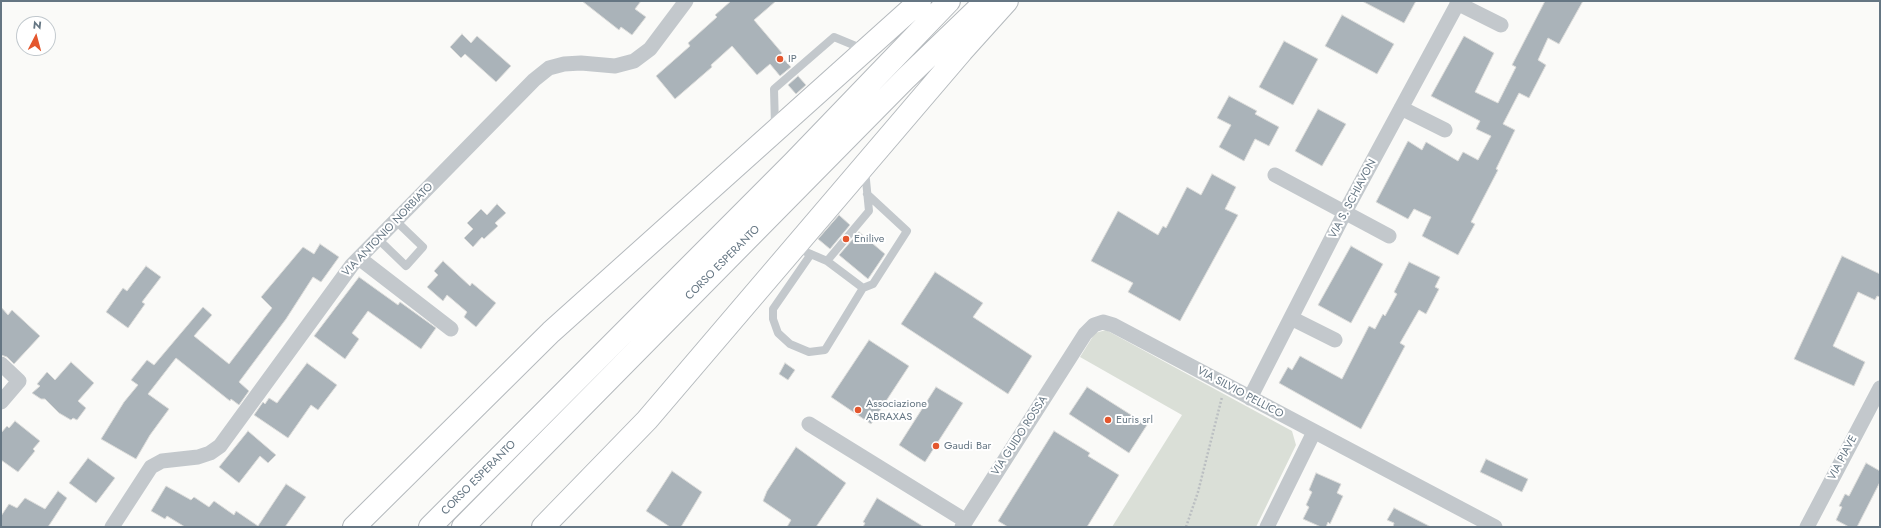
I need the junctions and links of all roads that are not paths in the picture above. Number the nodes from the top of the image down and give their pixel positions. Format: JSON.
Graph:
{"nodes":[{"id":1,"x":686,"y":1,"type":"edge"},
{"id":2,"x":920,"y":1,"type":"edge"},
{"id":3,"x":949,"y":1,"type":"edge"},
{"id":4,"x":986,"y":1,"type":"edge"},
{"id":5,"x":1007,"y":1,"type":"edge"},
{"id":6,"x":1458,"y":2,"type":"edge"},
{"id":7,"x":1501,"y":25,"type":"dead end"},
{"id":8,"x":866,"y":50,"type":"junction"},
{"id":9,"x":1401,"y":108,"type":"junction"},
{"id":10,"x":1445,"y":130,"type":"dead end"},
{"id":11,"x":775,"y":131,"type":"junction"},
{"id":12,"x":864,"y":165,"type":"junction"},
{"id":13,"x":1275,"y":175,"type":"dead end"},
{"id":14,"x":867,"y":194,"type":"junction"},
{"id":15,"x":1345,"y":212,"type":"junction"},
{"id":16,"x":396,"y":221,"type":"junction"},
{"id":17,"x":1389,"y":236,"type":"dead end"},
{"id":18,"x":378,"y":239,"type":"junction"},
{"id":19,"x":802,"y":251,"type":"junction"},
{"id":20,"x":359,"y":258,"type":"junction"},
{"id":21,"x":827,"y":260,"type":"junction"},
{"id":22,"x":864,"y":288,"type":"junction"},
{"id":23,"x":1291,"y":318,"type":"junction"},
{"id":24,"x":451,"y":328,"type":"dead end"},
{"id":25,"x":1335,"y":340,"type":"dead end"},
{"id":26,"x":1078,"y":345,"type":"joint"},
{"id":27,"x":1,"y":364,"type":"edge"},
{"id":28,"x":1880,"y":388,"type":"edge"},
{"id":29,"x":1250,"y":398,"type":"junction"},
{"id":30,"x":1,"y":402,"type":"edge"},
{"id":31,"x":809,"y":424,"type":"dead end"},
{"id":32,"x":1314,"y":432,"type":"junction"},
{"id":33,"x":964,"y":524,"type":"edge"},
{"id":34,"x":112,"y":527,"type":"edge"},
{"id":35,"x":354,"y":527,"type":"edge"},
{"id":36,"x":430,"y":527,"type":"edge"},
{"id":37,"x":463,"y":527,"type":"edge"},
{"id":38,"x":543,"y":527,"type":"edge"},
{"id":39,"x":1267,"y":527,"type":"edge"},
{"id":40,"x":1495,"y":527,"type":"edge"},
{"id":41,"x":1807,"y":527,"type":"edge"}],
"edges":[{"from":1,"to":16,"type":"street","name":"VIA ANTONIO NORBIATO"},
{"from":2,"to":8,"type":"highway"},
{"from":3,"to":36,"type":"highway","name":"CORSO ESPERANTO"},
{"from":4,"to":37,"type":"highway","name":"CORSO ESPERANTO"},
{"from":5,"to":12,"type":"highway"},
{"from":6,"to":7,"type":"street"},
{"from":6,"to":9,"type":"street","name":"VIA S. SCHIAVON"},
{"from":8,"to":11,"type":"highway"},
{"from":8,"to":11,"type":"lane"},
{"from":9,"to":10,"type":"street"},
{"from":9,"to":15,"type":"street","name":"VIA S. SCHIAVON"},
{"from":11,"to":35,"type":"highway"},
{"from":12,"to":14,"type":"lane"},
{"from":12,"to":19,"type":"highway"},
{"from":13,"to":15,"type":"street"},
{"from":14,"to":21,"type":"lane"},
{"from":14,"to":22,"type":"lane"},
{"from":15,"to":17,"type":"street"},
{"from":15,"to":23,"type":"street","name":"VIA S. SCHIAVON"},
{"from":16,"to":18,"type":"street","name":"VIA ANTONIO NORBIATO"},
{"from":16,"to":18,"type":"lane"},
{"from":18,"to":20,"type":"street","name":"VIA ANTONIO NORBIATO"},
{"from":19,"to":21,"type":"lane"},
{"from":19,"to":22,"type":"lane"},
{"from":19,"to":38,"type":"highway"},
{"from":20,"to":24,"type":"street"},
{"from":20,"to":34,"type":"street","name":"VIA ANTONIO NORBIATO"},
{"from":21,"to":22,"type":"lane"},
{"from":23,"to":25,"type":"street"},
{"from":23,"to":29,"type":"street","name":"VIA S. SCHIAVON"},
{"from":26,"to":29,"type":"street","name":"VIA SILVIO PELLICO"},
{"from":26,"to":33,"type":"street","name":"VIA GUIDO ROSSA"},
{"from":27,"to":30,"type":"street"},
{"from":28,"to":41,"type":"street","name":"VIA PIAVE"},
{"from":29,"to":32,"type":"street","name":"VIA SILVIO PELLICO"},
{"from":31,"to":33,"type":"street"},
{"from":32,"to":39,"type":"street"},
{"from":32,"to":40,"type":"street","name":"VIA SILVIO PELLICO"}]}
